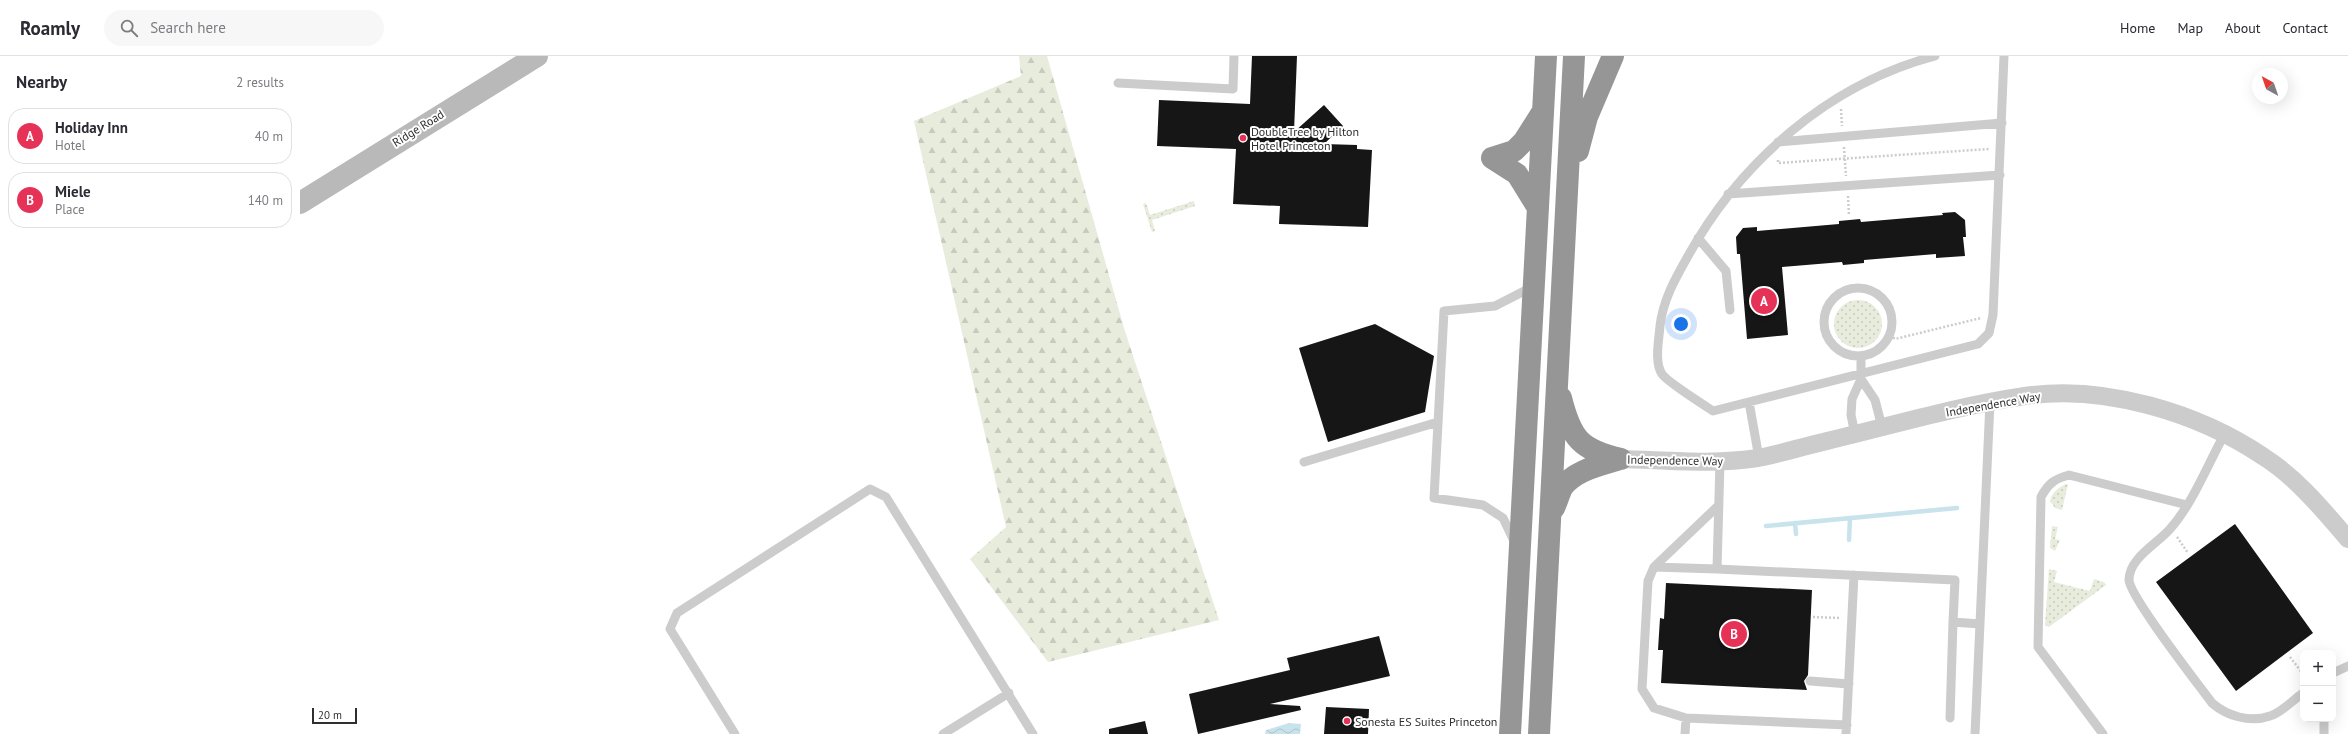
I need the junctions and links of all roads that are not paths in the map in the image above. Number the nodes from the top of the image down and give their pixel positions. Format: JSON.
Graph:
{"nodes":[{"id":1,"x":537,"y":56,"type":"edge"},
{"id":2,"x":1234,"y":56,"type":"edge"},
{"id":3,"x":1546,"y":56,"type":"edge"},
{"id":4,"x":1574,"y":56,"type":"edge"},
{"id":5,"x":1613,"y":56,"type":"edge"},
{"id":6,"x":1934,"y":56,"type":"edge"},
{"id":7,"x":2004,"y":56,"type":"edge"},
{"id":8,"x":1118,"y":83,"type":"dead end"},
{"id":9,"x":1543,"y":110,"type":"junction"},
{"id":10,"x":2002,"y":123,"type":"junction"},
{"id":11,"x":1778,"y":142,"type":"junction"},
{"id":12,"x":2000,"y":175,"type":"junction"},
{"id":13,"x":1728,"y":194,"type":"junction"},
{"id":14,"x":1566,"y":198,"type":"junction"},
{"id":15,"x":300,"y":202,"type":"edge"},
{"id":16,"x":1538,"y":208,"type":"junction"},
{"id":17,"x":1698,"y":238,"type":"junction"},
{"id":18,"x":1534,"y":286,"type":"junction"},
{"id":19,"x":1730,"y":310,"type":"dead end"},
{"id":20,"x":1861,"y":357,"type":"junction"},
{"id":21,"x":1861,"y":376,"type":"junction"},
{"id":22,"x":1557,"y":380,"type":"junction"},
{"id":23,"x":1749,"y":402,"type":"junction"},
{"id":24,"x":1990,"y":402,"type":"junction"},
{"id":25,"x":1438,"y":422,"type":"junction"},
{"id":26,"x":1882,"y":427,"type":"junction"},
{"id":27,"x":1855,"y":434,"type":"junction"},
{"id":28,"x":2224,"y":435,"type":"junction"},
{"id":29,"x":1759,"y":458,"type":"junction"},
{"id":30,"x":1621,"y":459,"type":"junction"},
{"id":31,"x":1304,"y":462,"type":"dead end"},
{"id":32,"x":1720,"y":462,"type":"junction"},
{"id":33,"x":1719,"y":505,"type":"junction"},
{"id":34,"x":2187,"y":505,"type":"junction"},
{"id":35,"x":1550,"y":517,"type":"junction"},
{"id":36,"x":2348,"y":539,"type":"edge"},
{"id":37,"x":1520,"y":553,"type":"junction"},
{"id":38,"x":1654,"y":566,"type":"junction"},
{"id":39,"x":1717,"y":569,"type":"junction"},
{"id":40,"x":1854,"y":575,"type":"junction"},
{"id":41,"x":1953,"y":622,"type":"junction"},
{"id":42,"x":1980,"y":624,"type":"junction"},
{"id":43,"x":2348,"y":666,"type":"edge"},
{"id":44,"x":2336,"y":672,"type":"edge"},
{"id":45,"x":1810,"y":681,"type":"dead end"},
{"id":46,"x":1849,"y":684,"type":"junction"},
{"id":47,"x":1009,"y":693,"type":"junction"},
{"id":48,"x":2300,"y":695,"type":"edge"},
{"id":49,"x":1686,"y":718,"type":"junction"},
{"id":50,"x":1950,"y":718,"type":"dead end"},
{"id":51,"x":2324,"y":722,"type":"edge"},
{"id":52,"x":1846,"y":729,"type":"edge"},
{"id":53,"x":735,"y":734,"type":"edge"},
{"id":54,"x":943,"y":734,"type":"edge"},
{"id":55,"x":1033,"y":734,"type":"edge"},
{"id":56,"x":1510,"y":734,"type":"edge"},
{"id":57,"x":1539,"y":734,"type":"edge"},
{"id":58,"x":1685,"y":734,"type":"edge"},
{"id":59,"x":1975,"y":734,"type":"edge"},
{"id":60,"x":2104,"y":734,"type":"edge"},
{"id":61,"x":2324,"y":734,"type":"edge"}],
"edges":[{"from":1,"to":15,"type":"street","name":"Ridge Road"},
{"from":2,"to":8,"type":"lane"},
{"from":3,"to":9,"type":"highway"},
{"from":4,"to":14,"type":"highway"},
{"from":5,"to":14,"type":"highway"},
{"from":6,"to":11,"type":"lane"},
{"from":7,"to":10,"type":"lane"},
{"from":9,"to":16,"type":"highway"},
{"from":9,"to":16,"type":"highway"},
{"from":10,"to":11,"type":"lane"},
{"from":10,"to":12,"type":"lane"},
{"from":11,"to":13,"type":"lane"},
{"from":12,"to":13,"type":"lane"},
{"from":12,"to":21,"type":"lane"},
{"from":13,"to":17,"type":"lane"},
{"from":14,"to":22,"type":"highway"},
{"from":16,"to":18,"type":"highway"},
{"from":17,"to":19,"type":"lane"},
{"from":17,"to":23,"type":"lane"},
{"from":18,"to":25,"type":"lane"},
{"from":18,"to":37,"type":"highway"},
{"from":20,"to":20,"type":"lane"},
{"from":20,"to":21,"type":"lane"},
{"from":21,"to":23,"type":"lane"},
{"from":21,"to":26,"type":"lane"},
{"from":21,"to":27,"type":"lane"},
{"from":22,"to":30,"type":"highway"},
{"from":22,"to":35,"type":"highway"},
{"from":23,"to":29,"type":"lane"},
{"from":24,"to":26,"type":"street","name":"Independence Way"},
{"from":24,"to":28,"type":"street","name":"Independence Way"},
{"from":24,"to":42,"type":"lane"},
{"from":25,"to":31,"type":"lane"},
{"from":25,"to":37,"type":"lane"},
{"from":26,"to":27,"type":"street","name":"Independence Way"},
{"from":27,"to":29,"type":"street","name":"Independence Way"},
{"from":28,"to":34,"type":"lane"},
{"from":28,"to":36,"type":"street","name":"Independence Way"},
{"from":29,"to":32,"type":"street","name":"Independence Way"},
{"from":30,"to":32,"type":"street","name":"Independence Way"},
{"from":30,"to":35,"type":"highway"},
{"from":32,"to":33,"type":"lane"},
{"from":33,"to":38,"type":"lane"},
{"from":33,"to":39,"type":"lane"},
{"from":34,"to":48,"type":"lane"},
{"from":34,"to":60,"type":"lane"},
{"from":35,"to":57,"type":"highway"},
{"from":37,"to":56,"type":"highway"},
{"from":38,"to":39,"type":"lane"},
{"from":38,"to":49,"type":"lane"},
{"from":39,"to":40,"type":"lane"},
{"from":40,"to":41,"type":"lane"},
{"from":40,"to":46,"type":"lane"},
{"from":41,"to":42,"type":"lane"},
{"from":41,"to":50,"type":"lane"},
{"from":42,"to":59,"type":"lane"},
{"from":43,"to":44,"type":"lane"},
{"from":45,"to":46,"type":"lane"},
{"from":46,"to":52,"type":"lane"},
{"from":47,"to":53,"type":"lane"},
{"from":47,"to":54,"type":"lane"},
{"from":47,"to":55,"type":"lane"},
{"from":49,"to":52,"type":"lane"},
{"from":49,"to":58,"type":"lane"},
{"from":51,"to":61,"type":"lane"}]}
